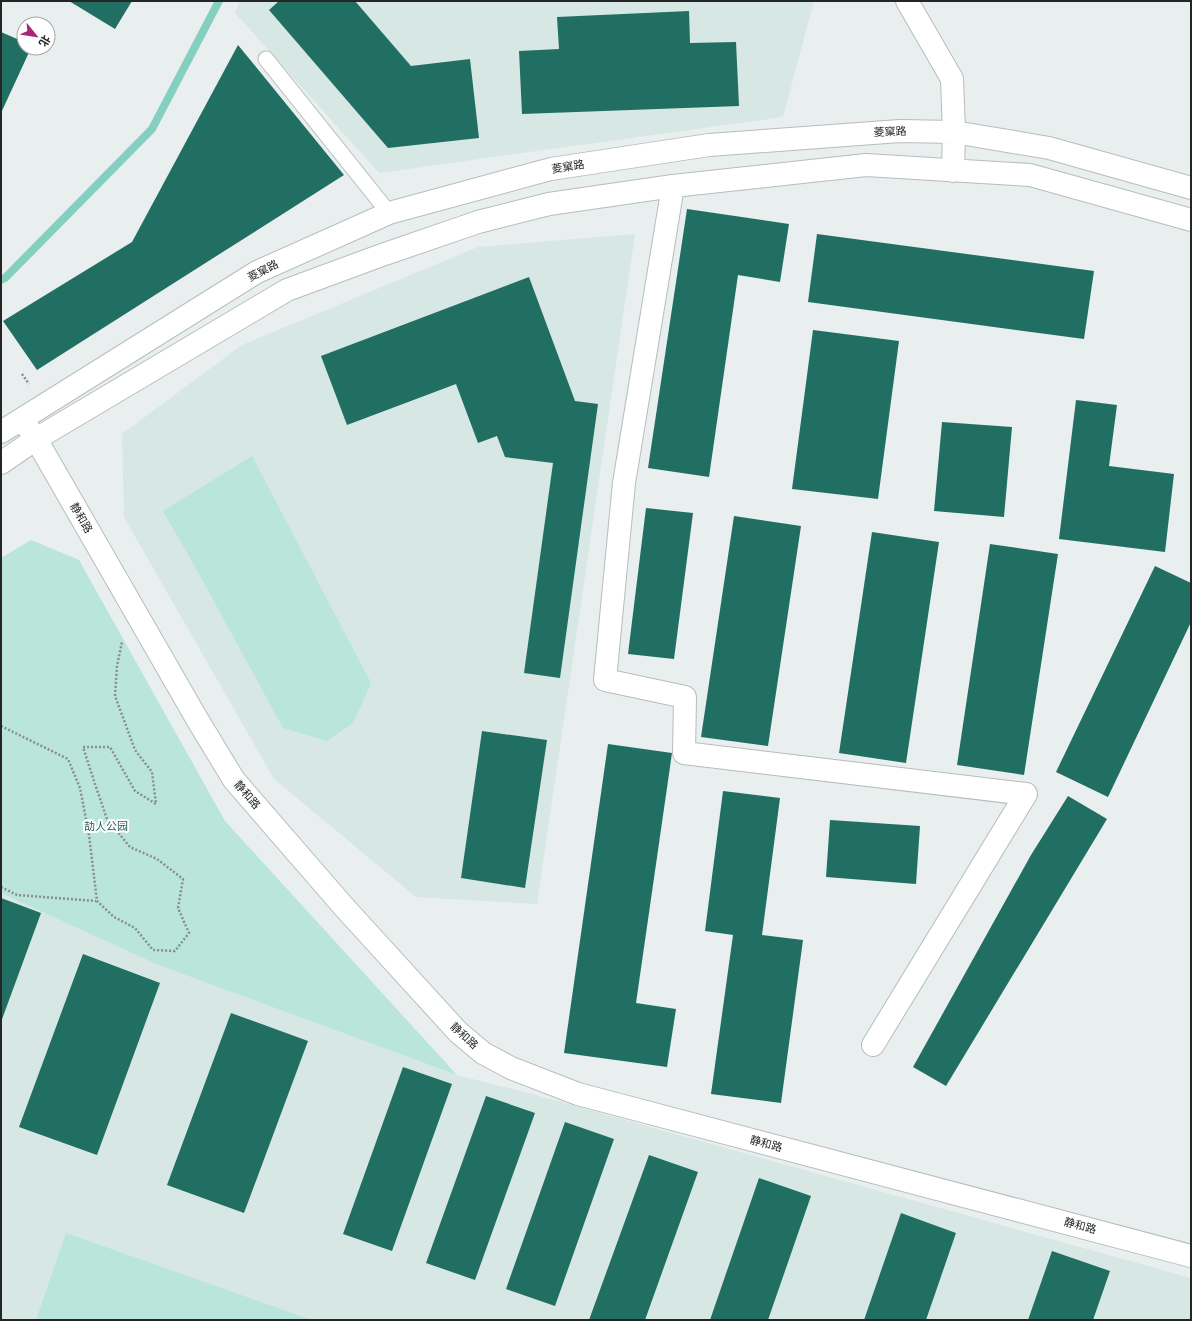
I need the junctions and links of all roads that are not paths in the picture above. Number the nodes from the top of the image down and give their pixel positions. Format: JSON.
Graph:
{"nodes":[{"id":1,"x":907,"y":1,"type":"edge"},
{"id":2,"x":266,"y":59,"type":"dead end"},
{"id":3,"x":954,"y":132,"type":"junction"},
{"id":4,"x":953,"y":170,"type":"junction"},
{"id":5,"x":673,"y":186,"type":"junction"},
{"id":6,"x":1191,"y":188,"type":"edge"},
{"id":7,"x":389,"y":213,"type":"junction"},
{"id":8,"x":1191,"y":220,"type":"edge"},
{"id":9,"x":22,"y":419,"type":"junction"},
{"id":10,"x":1,"y":432,"type":"edge"},
{"id":11,"x":36,"y":439,"type":"junction"},
{"id":12,"x":1,"y":463,"type":"edge"},
{"id":13,"x":873,"y":1045,"type":"dead end"},
{"id":14,"x":1191,"y":1256,"type":"edge"}],
"edges":[{"from":1,"to":3,"type":"street"},
{"from":2,"to":7,"type":"lane"},
{"from":3,"to":4,"type":"street"},
{"from":3,"to":6,"type":"street","name":"菱窠路"},
{"from":3,"to":7,"type":"street","name":"菱窠路"},
{"from":4,"to":5,"type":"street"},
{"from":4,"to":8,"type":"street"},
{"from":5,"to":11,"type":"street"},
{"from":5,"to":13,"type":"street"},
{"from":7,"to":9,"type":"street","name":"菱窠路"},
{"from":9,"to":10,"type":"street","name":"菱窠路"},
{"from":9,"to":11,"type":"street","name":"静和路"},
{"from":11,"to":12,"type":"street"},
{"from":11,"to":14,"type":"street","name":"静和路"}]}
